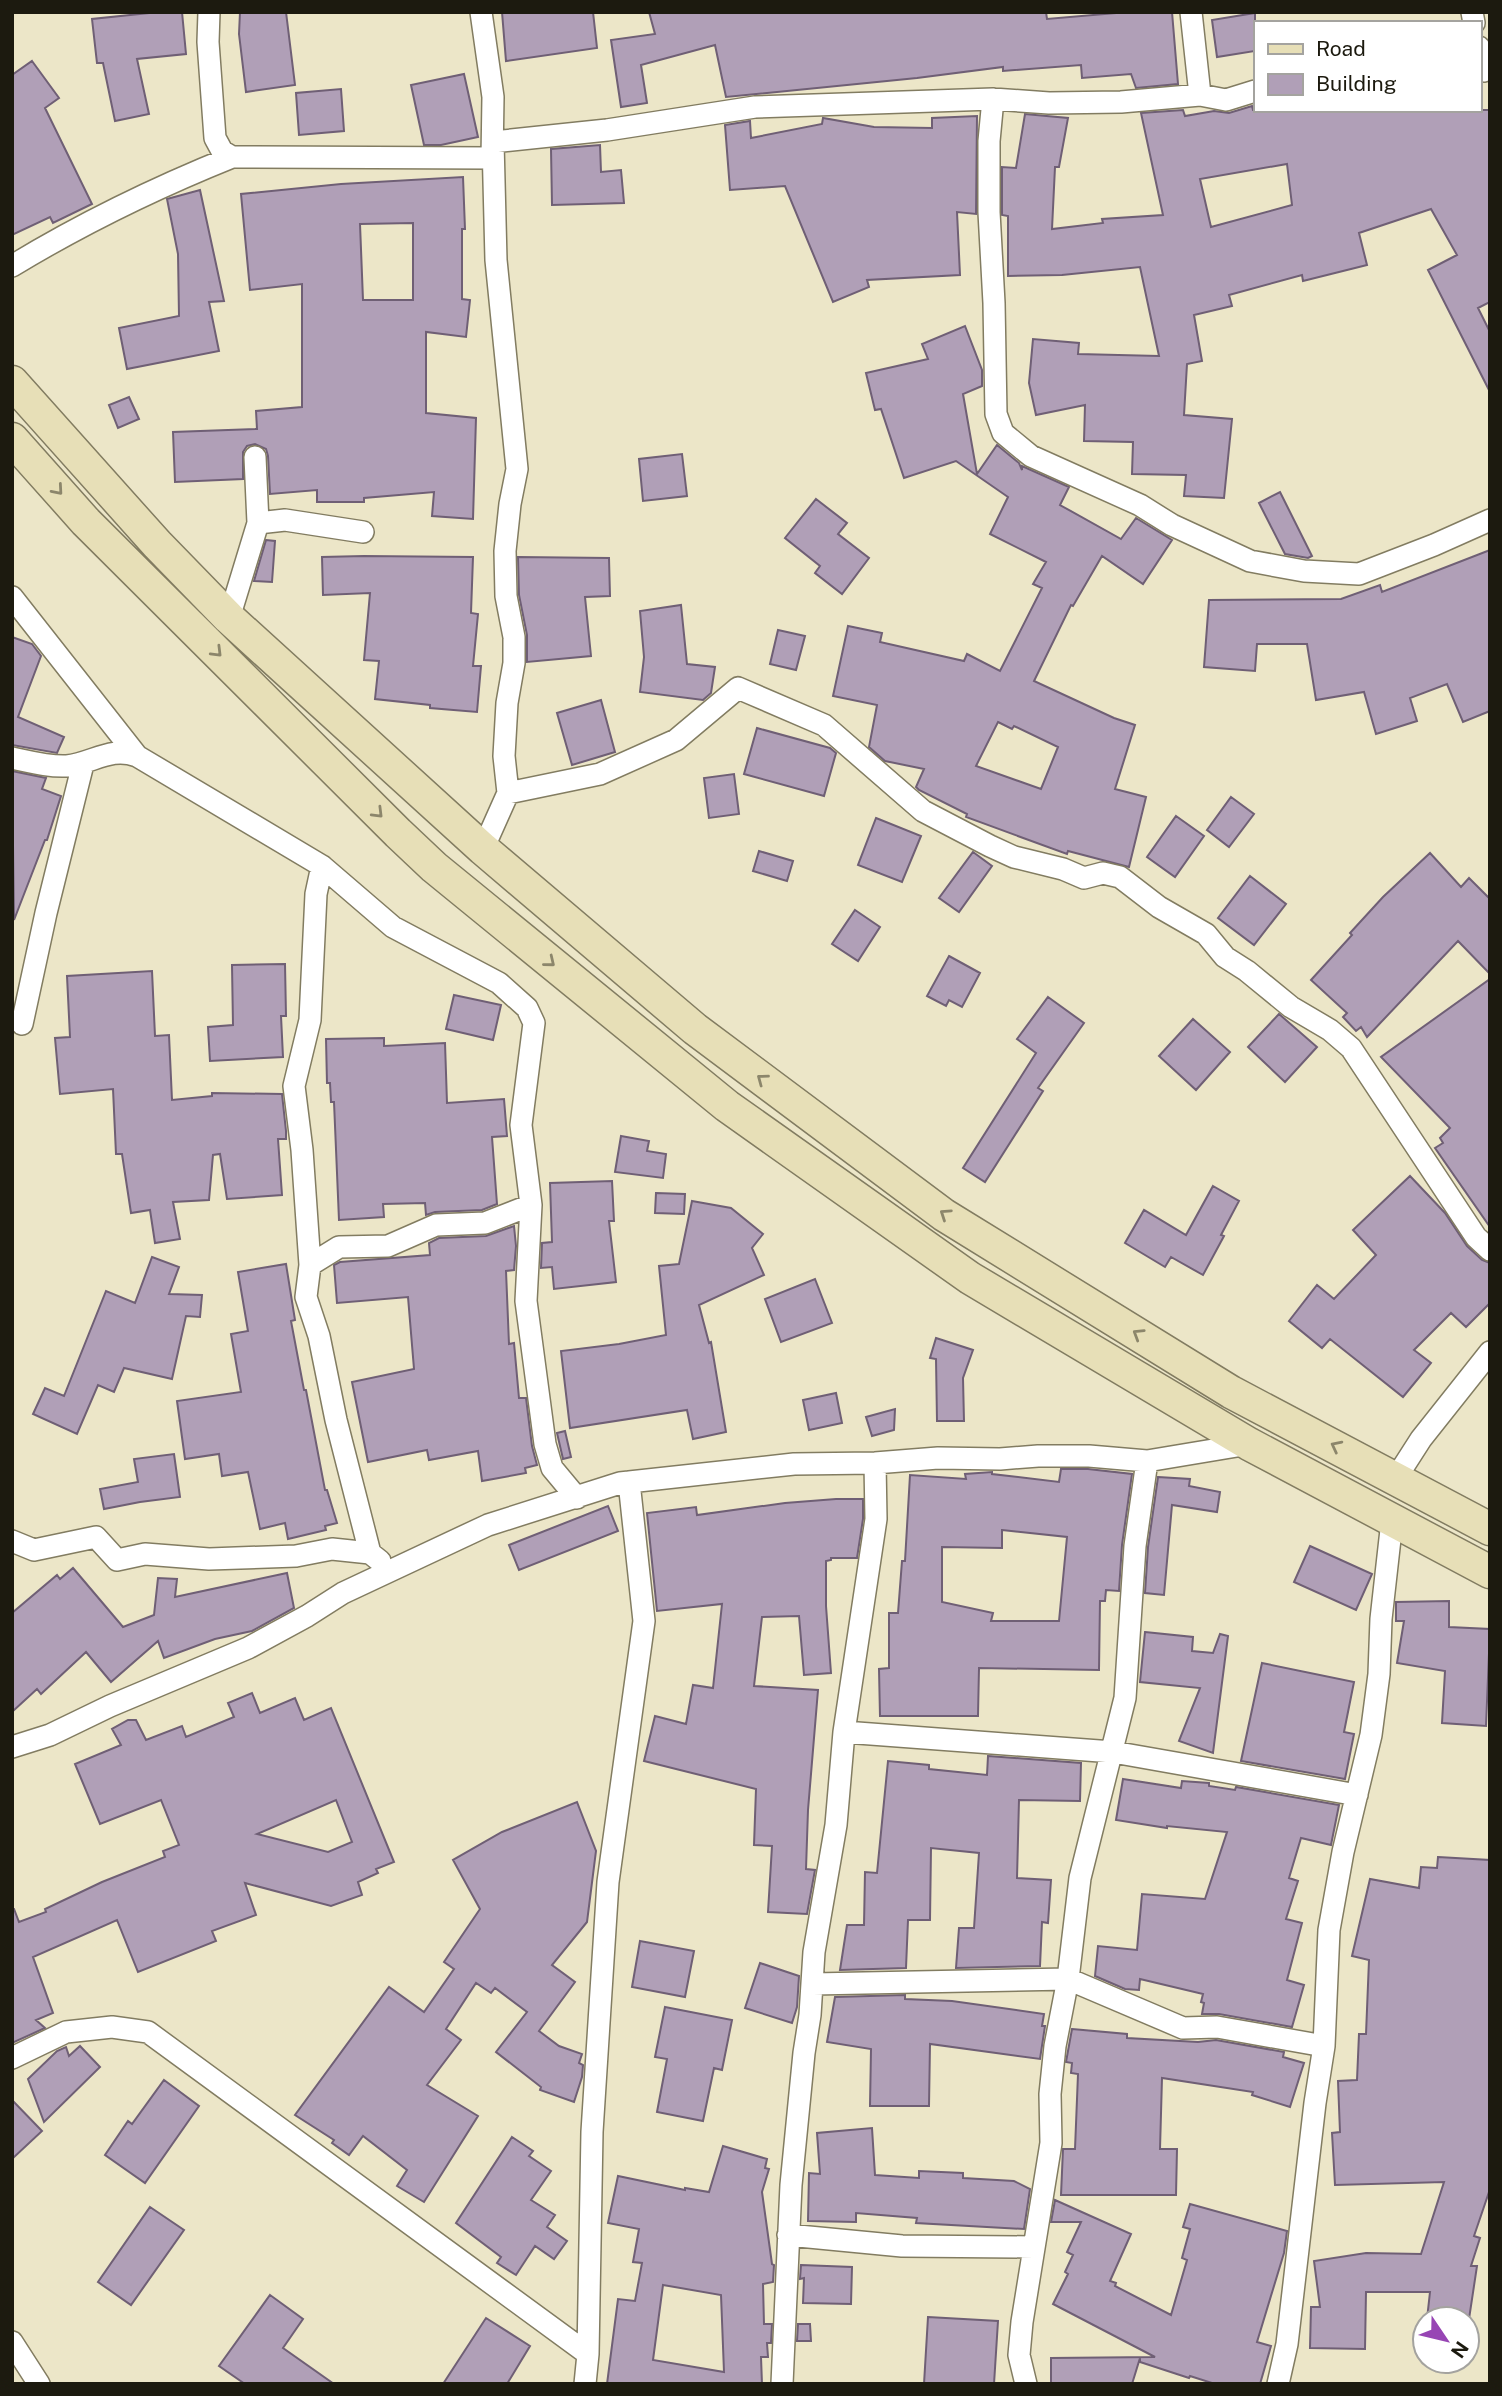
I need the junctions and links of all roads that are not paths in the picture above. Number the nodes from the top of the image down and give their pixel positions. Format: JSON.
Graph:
{"nodes":[{"id":1,"x":209,"y":12,"type":"edge"},
{"id":2,"x":481,"y":12,"type":"edge"},
{"id":3,"x":1191,"y":12,"type":"edge"},
{"id":4,"x":1254,"y":91,"type":"edge"},
{"id":5,"x":1200,"y":95,"type":"junction"},
{"id":6,"x":993,"y":99,"type":"junction"},
{"id":7,"x":232,"y":158,"type":"junction"},
{"id":8,"x":492,"y":158,"type":"junction"},
{"id":9,"x":12,"y":265,"type":"edge"},
{"id":10,"x":12,"y":382,"type":"edge"},
{"id":11,"x":12,"y":439,"type":"edge"},
{"id":12,"x":255,"y":457,"type":"dead end"},
{"id":13,"x":1490,"y":520,"type":"edge"},
{"id":14,"x":258,"y":523,"type":"junction"},
{"id":15,"x":363,"y":532,"type":"dead end"},
{"id":16,"x":12,"y":597,"type":"edge"},
{"id":17,"x":229,"y":618,"type":"junction"},
{"id":18,"x":137,"y":756,"type":"junction"},
{"id":19,"x":12,"y":758,"type":"edge"},
{"id":20,"x":83,"y":764,"type":"junction"},
{"id":21,"x":508,"y":793,"type":"junction"},
{"id":22,"x":483,"y":849,"type":"junction"},
{"id":23,"x":323,"y":866,"type":"junction"},
{"id":24,"x":22,"y":1024,"type":"dead end"},
{"id":25,"x":531,"y":1205,"type":"junction"},
{"id":26,"x":1490,"y":1250,"type":"edge"},
{"id":27,"x":310,"y":1265,"type":"junction"},
{"id":28,"x":1490,"y":1352,"type":"edge"},
{"id":29,"x":1249,"y":1444,"type":"junction"},
{"id":30,"x":1147,"y":1461,"type":"junction"},
{"id":31,"x":875,"y":1463,"type":"junction"},
{"id":32,"x":1396,"y":1478,"type":"junction"},
{"id":33,"x":629,"y":1482,"type":"junction"},
{"id":34,"x":577,"y":1498,"type":"junction"},
{"id":35,"x":1392,"y":1521,"type":"junction"},
{"id":36,"x":1490,"y":1529,"type":"edge"},
{"id":37,"x":12,"y":1541,"type":"edge"},
{"id":38,"x":369,"y":1553,"type":"junction"},
{"id":39,"x":393,"y":1570,"type":"junction"},
{"id":40,"x":1490,"y":1572,"type":"edge"},
{"id":41,"x":844,"y":1732,"type":"junction"},
{"id":42,"x":12,"y":1747,"type":"edge"},
{"id":43,"x":1113,"y":1752,"type":"junction"},
{"id":44,"x":1357,"y":1795,"type":"junction"},
{"id":45,"x":1068,"y":1979,"type":"junction"},
{"id":46,"x":813,"y":1984,"type":"junction"},
{"id":47,"x":1324,"y":2046,"type":"junction"},
{"id":48,"x":12,"y":2058,"type":"edge"},
{"id":49,"x":788,"y":2235,"type":"junction"},
{"id":50,"x":1034,"y":2247,"type":"junction"},
{"id":51,"x":12,"y":2342,"type":"edge"},
{"id":52,"x":588,"y":2354,"type":"junction"},
{"id":53,"x":39,"y":2384,"type":"edge"},
{"id":54,"x":585,"y":2384,"type":"edge"},
{"id":55,"x":782,"y":2384,"type":"edge"},
{"id":56,"x":1026,"y":2384,"type":"edge"},
{"id":57,"x":1278,"y":2384,"type":"edge"}],
"edges":[{"from":1,"to":7,"type":"street"},
{"from":2,"to":8,"type":"street"},
{"from":3,"to":5,"type":"street"},
{"from":4,"to":5,"type":"street"},
{"from":5,"to":6,"type":"street"},
{"from":6,"to":8,"type":"street"},
{"from":6,"to":13,"type":"street"},
{"from":7,"to":8,"type":"street"},
{"from":7,"to":9,"type":"street"},
{"from":8,"to":21,"type":"street"},
{"from":10,"to":17,"type":"main road"},
{"from":11,"to":29,"type":"main road","one_way":true},
{"from":12,"to":14,"type":"street"},
{"from":14,"to":15,"type":"street"},
{"from":14,"to":17,"type":"street"},
{"from":16,"to":18,"type":"street"},
{"from":17,"to":22,"type":"main road"},
{"from":18,"to":20,"type":"street"},
{"from":18,"to":23,"type":"street"},
{"from":19,"to":20,"type":"street"},
{"from":20,"to":24,"type":"street"},
{"from":21,"to":22,"type":"street"},
{"from":21,"to":26,"type":"street"},
{"from":32,"to":22,"type":"main road","one_way":true},
{"from":23,"to":25,"type":"street"},
{"from":23,"to":27,"type":"street"},
{"from":25,"to":27,"type":"street"},
{"from":25,"to":34,"type":"street"},
{"from":27,"to":38,"type":"street"},
{"from":28,"to":32,"type":"street"},
{"from":29,"to":30,"type":"street"},
{"from":29,"to":35,"type":"main road"},
{"from":30,"to":31,"type":"street"},
{"from":30,"to":43,"type":"street"},
{"from":31,"to":33,"type":"street"},
{"from":31,"to":41,"type":"street"},
{"from":32,"to":36,"type":"main road"},
{"from":33,"to":34,"type":"street"},
{"from":33,"to":52,"type":"street"},
{"from":34,"to":39,"type":"street"},
{"from":35,"to":40,"type":"main road"},
{"from":35,"to":44,"type":"street"},
{"from":37,"to":38,"type":"street"},
{"from":38,"to":39,"type":"street"},
{"from":39,"to":42,"type":"street"},
{"from":41,"to":43,"type":"street"},
{"from":41,"to":46,"type":"street"},
{"from":43,"to":44,"type":"street"},
{"from":43,"to":45,"type":"street"},
{"from":44,"to":47,"type":"street"},
{"from":45,"to":46,"type":"street"},
{"from":45,"to":47,"type":"street"},
{"from":45,"to":50,"type":"street"},
{"from":46,"to":49,"type":"street"},
{"from":47,"to":57,"type":"street"},
{"from":48,"to":52,"type":"street"},
{"from":49,"to":50,"type":"street"},
{"from":49,"to":55,"type":"street"},
{"from":50,"to":56,"type":"street"},
{"from":51,"to":53,"type":"street"},
{"from":52,"to":54,"type":"street"}]}
